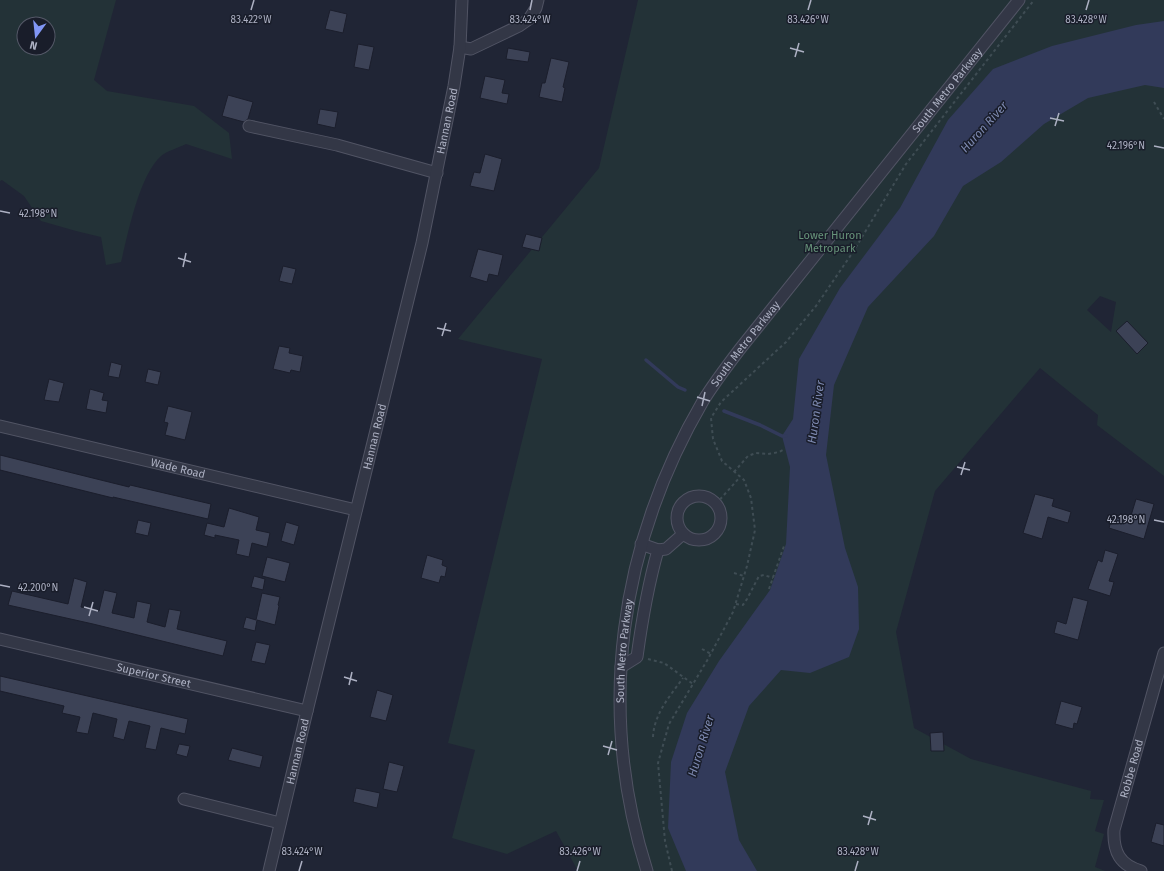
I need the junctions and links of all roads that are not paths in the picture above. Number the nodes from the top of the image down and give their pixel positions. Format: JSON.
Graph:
{"nodes":[{"id":1,"x":462,"y":0,"type":"edge"},
{"id":2,"x":538,"y":0,"type":"edge"},
{"id":3,"x":1019,"y":0,"type":"edge"},
{"id":4,"x":460,"y":47,"type":"junction"},
{"id":5,"x":249,"y":126,"type":"dead end"},
{"id":6,"x":437,"y":173,"type":"junction"},
{"id":7,"x":0,"y":426,"type":"edge"},
{"id":8,"x":356,"y":510,"type":"junction"},
{"id":9,"x":683,"y":534,"type":"junction"},
{"id":10,"x":641,"y":544,"type":"junction"},
{"id":11,"x":658,"y":550,"type":"junction"},
{"id":12,"x":0,"y":639,"type":"edge"},
{"id":13,"x":1164,"y":653,"type":"edge"},
{"id":14,"x":621,"y":667,"type":"junction"},
{"id":15,"x":307,"y":711,"type":"junction"},
{"id":16,"x":184,"y":799,"type":"dead end"},
{"id":17,"x":280,"y":823,"type":"junction"},
{"id":18,"x":269,"y":871,"type":"edge"},
{"id":19,"x":647,"y":871,"type":"edge"},
{"id":20,"x":1142,"y":871,"type":"edge"}],
"edges":[{"from":1,"to":4,"type":"street","name":"Hannan Road"},
{"from":2,"to":4,"type":"street"},
{"from":3,"to":10,"type":"street","name":"South Metro Parkway"},
{"from":4,"to":6,"type":"street","name":"Hannan Road"},
{"from":5,"to":6,"type":"street"},
{"from":6,"to":8,"type":"street","name":"Hannan Road"},
{"from":7,"to":8,"type":"street","name":"Wade Road"},
{"from":8,"to":15,"type":"street","name":"Hannan Road"},
{"from":9,"to":9,"type":"street"},
{"from":9,"to":11,"type":"street"},
{"from":10,"to":11,"type":"street"},
{"from":10,"to":14,"type":"street","name":"South Metro Parkway"},
{"from":11,"to":14,"type":"street"},
{"from":12,"to":15,"type":"street","name":"Superior Street"},
{"from":13,"to":20,"type":"street","name":"Robbe Road"},
{"from":14,"to":19,"type":"street","name":"South Metro Parkway"},
{"from":15,"to":17,"type":"street","name":"Hannan Road"},
{"from":16,"to":17,"type":"street"},
{"from":17,"to":18,"type":"street","name":"Hannan Road"}]}
